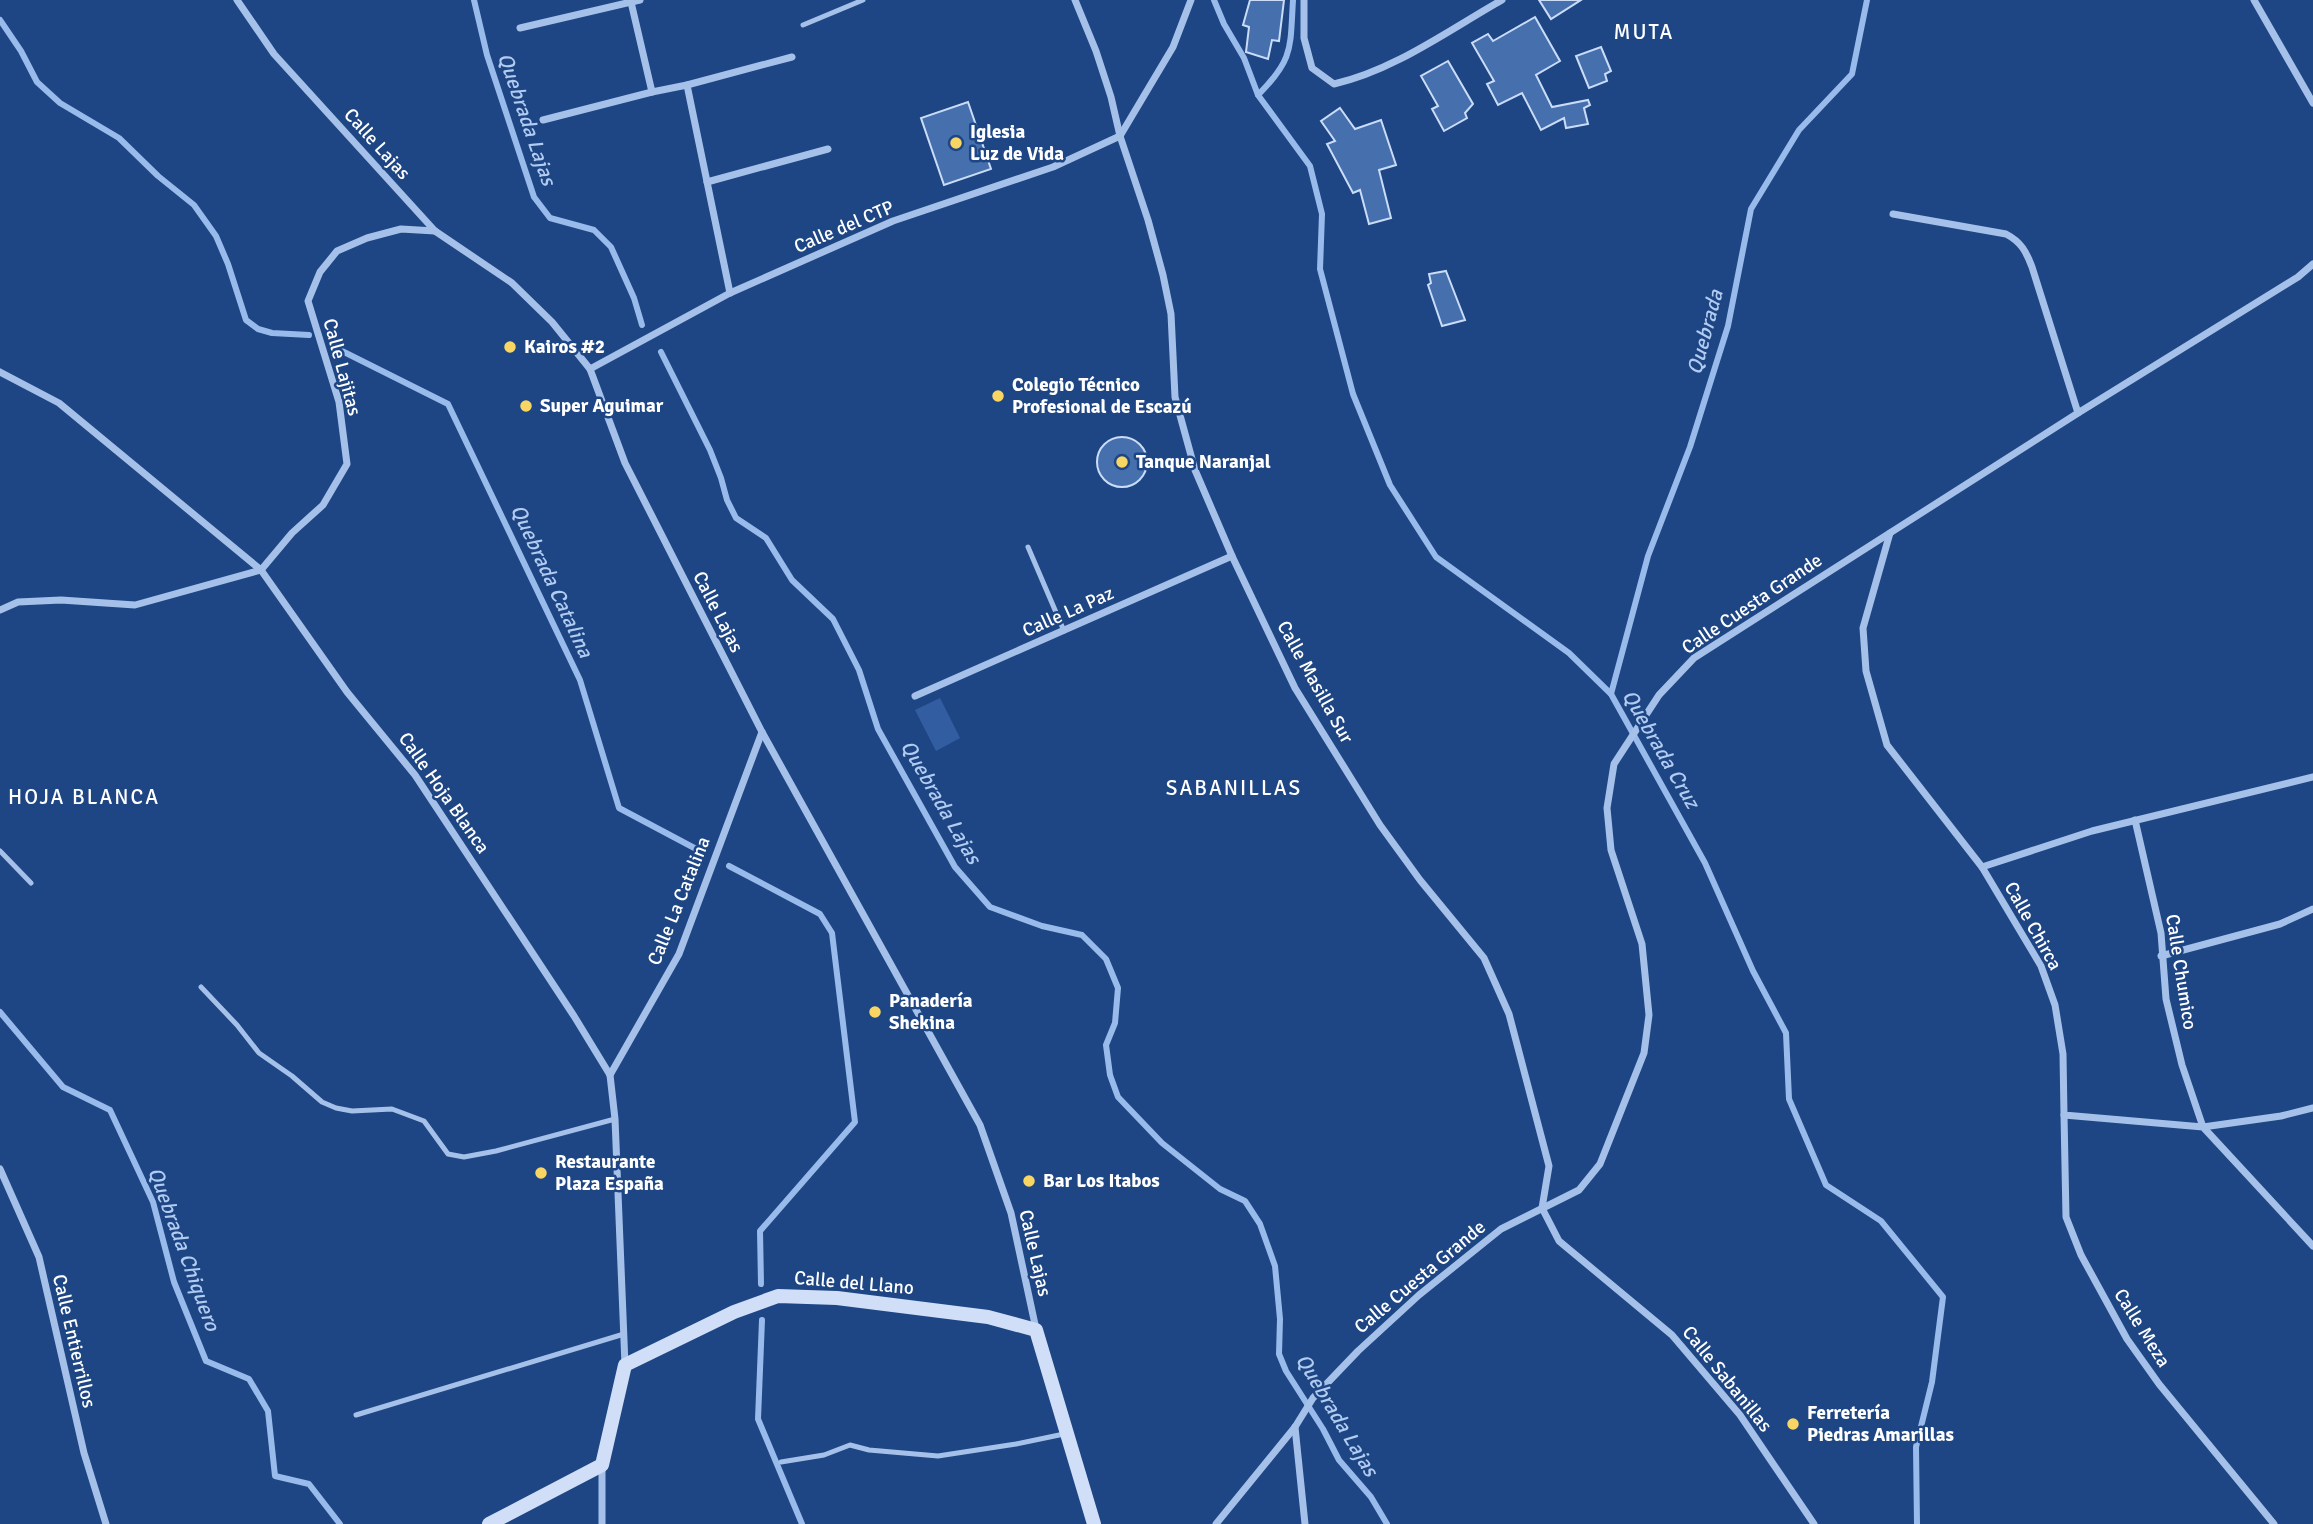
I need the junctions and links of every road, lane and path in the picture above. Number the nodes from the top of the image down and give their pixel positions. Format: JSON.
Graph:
{"nodes":[{"id":1,"x":237,"y":0,"type":"edge"},
{"id":2,"x":640,"y":0,"type":"edge"},
{"id":3,"x":863,"y":0,"type":"edge"},
{"id":4,"x":1075,"y":0,"type":"edge"},
{"id":5,"x":1191,"y":0,"type":"edge"},
{"id":6,"x":1304,"y":0,"type":"edge"},
{"id":7,"x":1502,"y":0,"type":"edge"},
{"id":8,"x":2254,"y":0,"type":"edge"},
{"id":9,"x":631,"y":2,"type":"junction"},
{"id":10,"x":803,"y":25,"type":"dead end"},
{"id":11,"x":520,"y":27,"type":"dead end"},
{"id":12,"x":792,"y":57,"type":"dead end"},
{"id":13,"x":687,"y":85,"type":"junction"},
{"id":14,"x":652,"y":92,"type":"junction"},
{"id":15,"x":2313,"y":103,"type":"edge"},
{"id":16,"x":543,"y":120,"type":"dead end"},
{"id":17,"x":1120,"y":136,"type":"junction"},
{"id":18,"x":828,"y":149,"type":"dead end"},
{"id":19,"x":707,"y":182,"type":"junction"},
{"id":20,"x":1893,"y":214,"type":"dead end"},
{"id":21,"x":435,"y":231,"type":"junction"},
{"id":22,"x":2313,"y":264,"type":"edge"},
{"id":23,"x":730,"y":293,"type":"junction"},
{"id":24,"x":590,"y":369,"type":"junction"},
{"id":25,"x":0,"y":372,"type":"edge"},
{"id":26,"x":2078,"y":412,"type":"junction"},
{"id":27,"x":1890,"y":533,"type":"junction"},
{"id":28,"x":1028,"y":547,"type":"dead end"},
{"id":29,"x":1232,"y":556,"type":"junction"},
{"id":30,"x":261,"y":570,"type":"junction"},
{"id":31,"x":0,"y":610,"type":"edge"},
{"id":32,"x":1064,"y":631,"type":"junction"},
{"id":33,"x":915,"y":696,"type":"dead end"},
{"id":34,"x":762,"y":732,"type":"junction"},
{"id":35,"x":2313,"y":777,"type":"edge"},
{"id":36,"x":2135,"y":820,"type":"junction"},
{"id":37,"x":0,"y":852,"type":"edge"},
{"id":38,"x":1982,"y":867,"type":"junction"},
{"id":39,"x":31,"y":883,"type":"dead end"},
{"id":40,"x":2313,"y":909,"type":"edge"},
{"id":41,"x":2161,"y":956,"type":"junction"},
{"id":42,"x":201,"y":987,"type":"dead end"},
{"id":43,"x":610,"y":1075,"type":"junction"},
{"id":44,"x":2313,"y":1108,"type":"edge"},
{"id":45,"x":2064,"y":1115,"type":"junction"},
{"id":46,"x":615,"y":1119,"type":"junction"},
{"id":47,"x":2203,"y":1127,"type":"junction"},
{"id":48,"x":1,"y":1171,"type":"edge"},
{"id":49,"x":1542,"y":1209,"type":"junction"},
{"id":50,"x":2313,"y":1246,"type":"edge"},
{"id":51,"x":1036,"y":1330,"type":"junction"},
{"id":52,"x":624,"y":1334,"type":"junction"},
{"id":53,"x":625,"y":1364,"type":"junction"},
{"id":54,"x":356,"y":1415,"type":"dead end"},
{"id":55,"x":1295,"y":1427,"type":"junction"},
{"id":56,"x":1067,"y":1433,"type":"junction"},
{"id":57,"x":781,"y":1462,"type":"dead end"},
{"id":58,"x":602,"y":1465,"type":"junction"},
{"id":59,"x":1092,"y":1523,"type":"edge"},
{"id":60,"x":106,"y":1524,"type":"edge"},
{"id":61,"x":489,"y":1524,"type":"edge"},
{"id":62,"x":602,"y":1524,"type":"edge"},
{"id":63,"x":1216,"y":1524,"type":"edge"},
{"id":64,"x":1305,"y":1524,"type":"edge"},
{"id":65,"x":1814,"y":1524,"type":"edge"},
{"id":66,"x":2274,"y":1524,"type":"edge"}],
"edges":[{"from":1,"to":21,"type":"street","name":"Calle Lajas"},
{"from":2,"to":9,"type":"street"},
{"from":3,"to":10,"type":"lane"},
{"from":4,"to":17,"type":"street","name":"Calle Masilla Sur"},
{"from":5,"to":17,"type":"street"},
{"from":6,"to":7,"type":"street"},
{"from":8,"to":15,"type":"street"},
{"from":9,"to":11,"type":"street"},
{"from":9,"to":14,"type":"street"},
{"from":12,"to":13,"type":"street"},
{"from":13,"to":14,"type":"street"},
{"from":13,"to":19,"type":"street"},
{"from":14,"to":16,"type":"street"},
{"from":17,"to":23,"type":"street","name":"Calle del CTP"},
{"from":17,"to":29,"type":"street","name":"Calle Masilla Sur"},
{"from":18,"to":19,"type":"street"},
{"from":19,"to":23,"type":"street"},
{"from":20,"to":26,"type":"street"},
{"from":21,"to":24,"type":"street","name":"Calle Lajas"},
{"from":21,"to":30,"type":"street","name":"Calle Lajitas"},
{"from":22,"to":26,"type":"street","name":"Calle Cuesta Grande"},
{"from":23,"to":24,"type":"street","name":"Calle del CTP"},
{"from":24,"to":34,"type":"street","name":"Calle Lajas"},
{"from":25,"to":30,"type":"street","name":"Calle Hoja Blanca"},
{"from":26,"to":27,"type":"street","name":"Calle Cuesta Grande"},
{"from":27,"to":38,"type":"street","name":"Calle Chirca"},
{"from":27,"to":49,"type":"street","name":"Calle Cuesta Grande"},
{"from":28,"to":32,"type":"lane"},
{"from":29,"to":32,"type":"street","name":"Calle La Paz"},
{"from":29,"to":49,"type":"street","name":"Calle Masilla Sur"},
{"from":30,"to":31,"type":"street"},
{"from":30,"to":43,"type":"street","name":"Calle Hoja Blanca"},
{"from":32,"to":33,"type":"street","name":"Calle La Paz"},
{"from":34,"to":43,"type":"street","name":"Calle La Catalina"},
{"from":34,"to":51,"type":"street","name":"Calle Lajas"},
{"from":35,"to":36,"type":"street"},
{"from":36,"to":38,"type":"street"},
{"from":36,"to":41,"type":"street","name":"Calle Chumico"},
{"from":37,"to":39,"type":"lane"},
{"from":38,"to":45,"type":"street","name":"Calle Chirca"},
{"from":40,"to":41,"type":"street"},
{"from":41,"to":47,"type":"street","name":"Calle Chumico"},
{"from":42,"to":46,"type":"lane"},
{"from":43,"to":46,"type":"street","name":"Calle Hoja Blanca"},
{"from":44,"to":47,"type":"street"},
{"from":45,"to":47,"type":"street"},
{"from":45,"to":66,"type":"street","name":"Calle Meza"},
{"from":46,"to":52,"type":"street","name":"Calle Hoja Blanca"},
{"from":47,"to":50,"type":"street"},
{"from":48,"to":60,"type":"street","name":"Calle Entierrillos"},
{"from":49,"to":55,"type":"street","name":"Calle Cuesta Grande"},
{"from":49,"to":65,"type":"street","name":"Calle Sabanillas"},
{"from":51,"to":53,"type":"main road","name":"Calle del Llano"},
{"from":51,"to":56,"type":"main road"},
{"from":52,"to":53,"type":"street","name":"Calle Hoja Blanca"},
{"from":52,"to":54,"type":"lane"},
{"from":53,"to":58,"type":"main road"},
{"from":55,"to":63,"type":"street","name":"Calle Cuesta Grande"},
{"from":55,"to":64,"type":"street"},
{"from":56,"to":57,"type":"lane"},
{"from":56,"to":59,"type":"main road"},
{"from":58,"to":61,"type":"main road"},
{"from":58,"to":62,"type":"street"}]}
